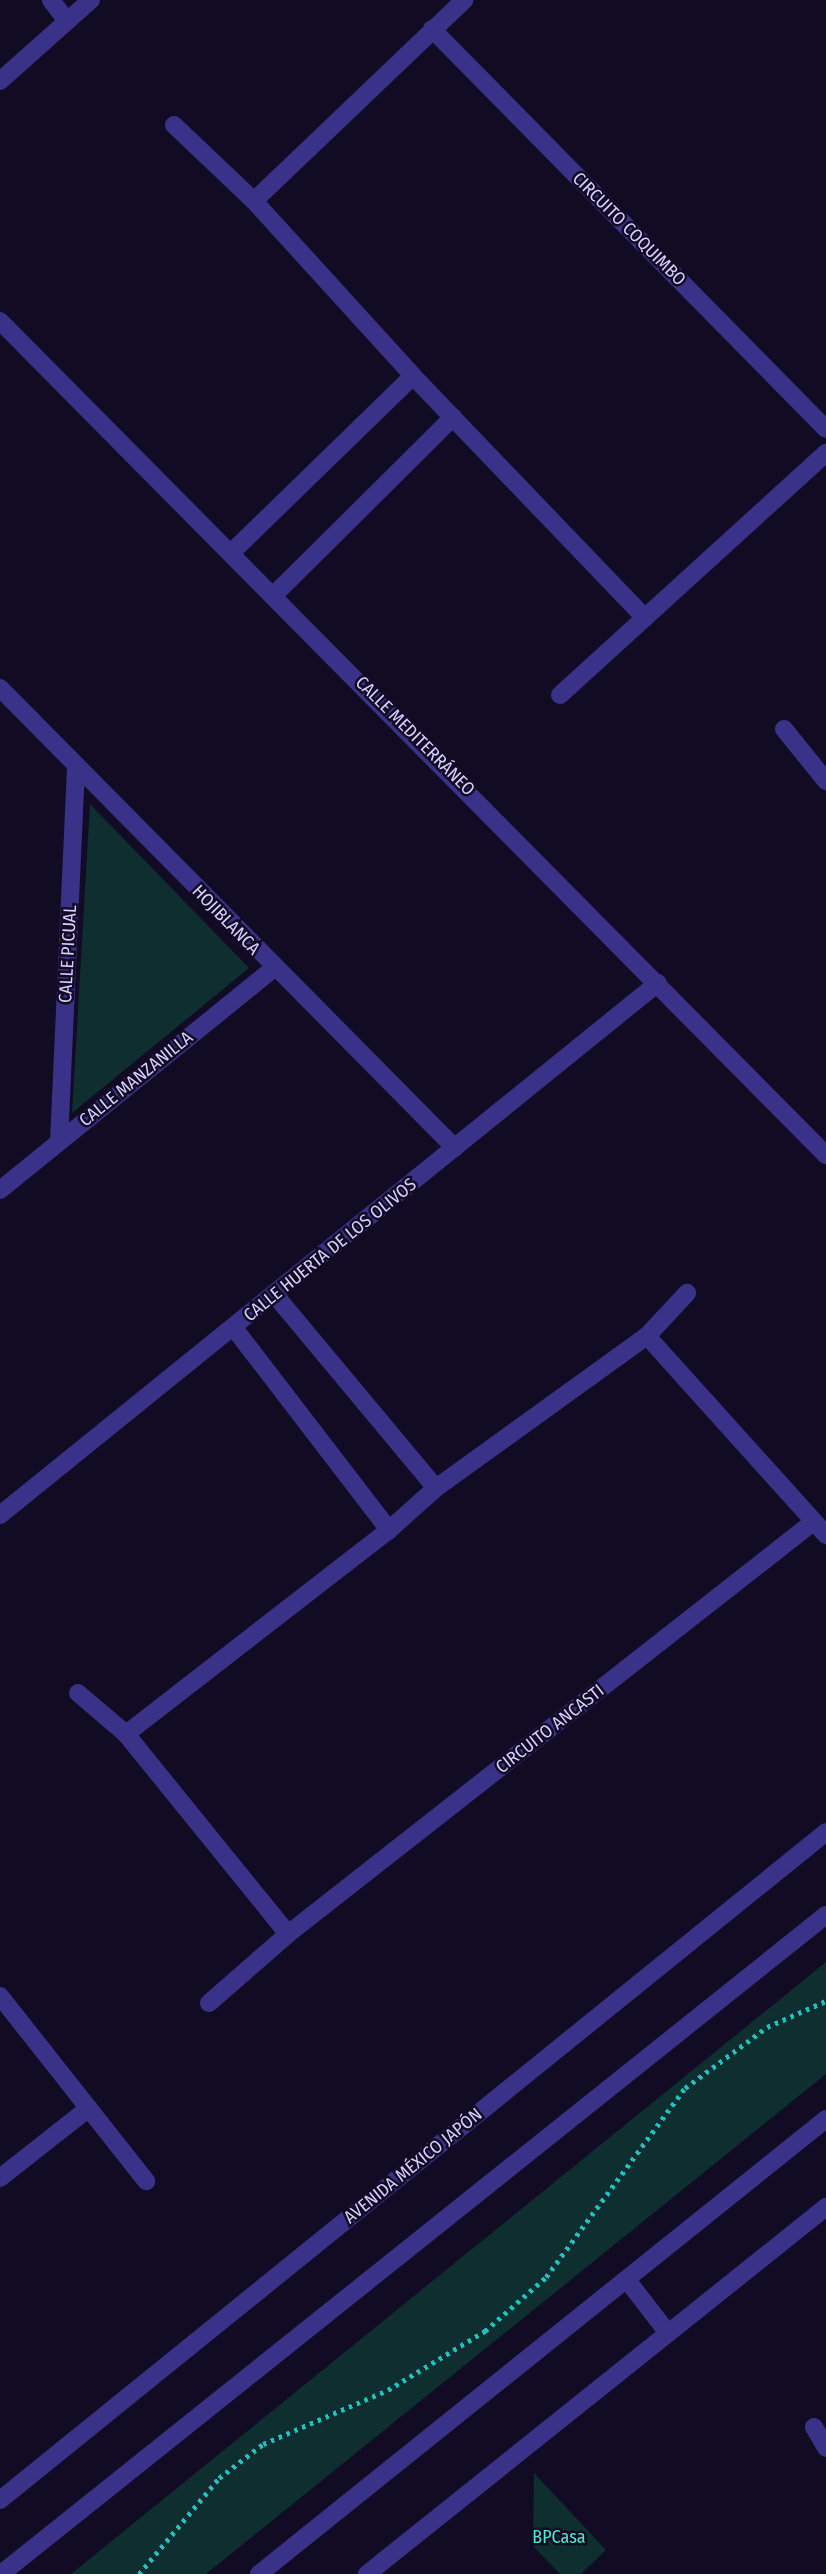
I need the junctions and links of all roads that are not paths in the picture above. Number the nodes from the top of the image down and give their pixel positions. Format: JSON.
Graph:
{"nodes":[{"id":1,"x":51,"y":0,"type":"edge"},
{"id":2,"x":91,"y":0,"type":"edge"},
{"id":3,"x":464,"y":0,"type":"edge"},
{"id":4,"x":67,"y":21,"type":"junction"},
{"id":5,"x":432,"y":29,"type":"junction"},
{"id":6,"x":0,"y":80,"type":"edge"},
{"id":7,"x":174,"y":125,"type":"dead end"},
{"id":8,"x":254,"y":201,"type":"junction"},
{"id":9,"x":0,"y":321,"type":"edge"},
{"id":10,"x":413,"y":376,"type":"junction"},
{"id":11,"x":453,"y":417,"type":"junction"},
{"id":12,"x":826,"y":429,"type":"edge"},
{"id":13,"x":826,"y":453,"type":"edge"},
{"id":14,"x":233,"y":551,"type":"junction"},
{"id":15,"x":275,"y":594,"type":"junction"},
{"id":16,"x":645,"y":618,"type":"junction"},
{"id":17,"x":0,"y":688,"type":"edge"},
{"id":18,"x":561,"y":695,"type":"dead end"},
{"id":19,"x":784,"y":729,"type":"dead end"},
{"id":20,"x":76,"y":766,"type":"junction"},
{"id":21,"x":826,"y":781,"type":"edge"},
{"id":22,"x":273,"y":969,"type":"junction"},
{"id":23,"x":658,"y":983,"type":"junction"},
{"id":24,"x":59,"y":1142,"type":"junction"},
{"id":25,"x":455,"y":1148,"type":"junction"},
{"id":26,"x":826,"y":1155,"type":"edge"},
{"id":27,"x":0,"y":1190,"type":"edge"},
{"id":28,"x":687,"y":1293,"type":"dead end"},
{"id":29,"x":275,"y":1295,"type":"junction"},
{"id":30,"x":234,"y":1328,"type":"junction"},
{"id":31,"x":647,"y":1336,"type":"junction"},
{"id":32,"x":436,"y":1488,"type":"junction"},
{"id":33,"x":0,"y":1515,"type":"edge"},
{"id":34,"x":819,"y":1529,"type":"edge"},
{"id":35,"x":389,"y":1530,"type":"junction"},
{"id":36,"x":78,"y":1693,"type":"dead end"},
{"id":37,"x":127,"y":1734,"type":"junction"},
{"id":38,"x":826,"y":1832,"type":"edge"},
{"id":39,"x":826,"y":1915,"type":"edge"},
{"id":40,"x":288,"y":1934,"type":"junction"},
{"id":41,"x":0,"y":1996,"type":"edge"},
{"id":42,"x":209,"y":2003,"type":"dead end"},
{"id":43,"x":89,"y":2108,"type":"junction"},
{"id":44,"x":826,"y":2119,"type":"edge"},
{"id":45,"x":0,"y":2178,"type":"edge"},
{"id":46,"x":146,"y":2180,"type":"dead end"},
{"id":47,"x":826,"y":2207,"type":"edge"},
{"id":48,"x":627,"y":2280,"type":"junction"},
{"id":49,"x":668,"y":2333,"type":"junction"},
{"id":50,"x":814,"y":2427,"type":"dead end"},
{"id":51,"x":826,"y":2448,"type":"edge"},
{"id":52,"x":0,"y":2500,"type":"edge"},
{"id":53,"x":1,"y":2574,"type":"edge"},
{"id":54,"x":259,"y":2574,"type":"edge"},
{"id":55,"x":367,"y":2574,"type":"edge"}],
"edges":[{"from":1,"to":4,"type":"street"},
{"from":2,"to":4,"type":"street"},
{"from":3,"to":5,"type":"street"},
{"from":4,"to":6,"type":"street"},
{"from":5,"to":8,"type":"street"},
{"from":5,"to":12,"type":"street","name":"CIRCUITO COQUIMBO"},
{"from":7,"to":8,"type":"street"},
{"from":8,"to":10,"type":"street"},
{"from":9,"to":14,"type":"street","name":"CALLE MEDITERRÁNEO"},
{"from":10,"to":11,"type":"street"},
{"from":10,"to":14,"type":"street"},
{"from":11,"to":15,"type":"street"},
{"from":11,"to":16,"type":"street"},
{"from":13,"to":16,"type":"street"},
{"from":14,"to":15,"type":"street","name":"CALLE MEDITERRÁNEO"},
{"from":15,"to":23,"type":"street","name":"CALLE MEDITERRÁNEO"},
{"from":16,"to":18,"type":"street"},
{"from":17,"to":20,"type":"street","name":"HOJIBLANCA"},
{"from":19,"to":21,"type":"street"},
{"from":20,"to":22,"type":"street","name":"HOJIBLANCA"},
{"from":20,"to":24,"type":"street","name":"CALLE PICUAL"},
{"from":22,"to":24,"type":"street","name":"CALLE MANZANILLA"},
{"from":22,"to":25,"type":"street","name":"HOJIBLANCA"},
{"from":23,"to":25,"type":"street","name":"CALLE HUERTA DE LOS OLIVOS"},
{"from":23,"to":26,"type":"street","name":"CALLE MEDITERRÁNEO"},
{"from":24,"to":27,"type":"street","name":"CALLE MANZANILLA"},
{"from":25,"to":29,"type":"street","name":"CALLE HUERTA DE LOS OLIVOS"},
{"from":28,"to":31,"type":"street"},
{"from":29,"to":30,"type":"street","name":"CALLE HUERTA DE LOS OLIVOS"},
{"from":29,"to":32,"type":"street"},
{"from":30,"to":33,"type":"street","name":"CALLE HUERTA DE LOS OLIVOS"},
{"from":30,"to":35,"type":"street"},
{"from":31,"to":32,"type":"street"},
{"from":31,"to":34,"type":"street","name":"CIRCUITO ANCASTI"},
{"from":32,"to":35,"type":"street"},
{"from":34,"to":40,"type":"street","name":"CIRCUITO ANCASTI"},
{"from":35,"to":37,"type":"street"},
{"from":36,"to":37,"type":"street"},
{"from":37,"to":40,"type":"street"},
{"from":38,"to":52,"type":"street","name":"AVENIDA MÉXICO JAPÓN"},
{"from":39,"to":53,"type":"street"},
{"from":40,"to":42,"type":"street","name":"CIRCUITO ANCASTI"},
{"from":41,"to":43,"type":"street"},
{"from":43,"to":45,"type":"street"},
{"from":43,"to":46,"type":"street"},
{"from":44,"to":48,"type":"street"},
{"from":47,"to":49,"type":"street"},
{"from":48,"to":49,"type":"street"},
{"from":48,"to":54,"type":"street"},
{"from":49,"to":55,"type":"street"},
{"from":50,"to":51,"type":"street"}]}
